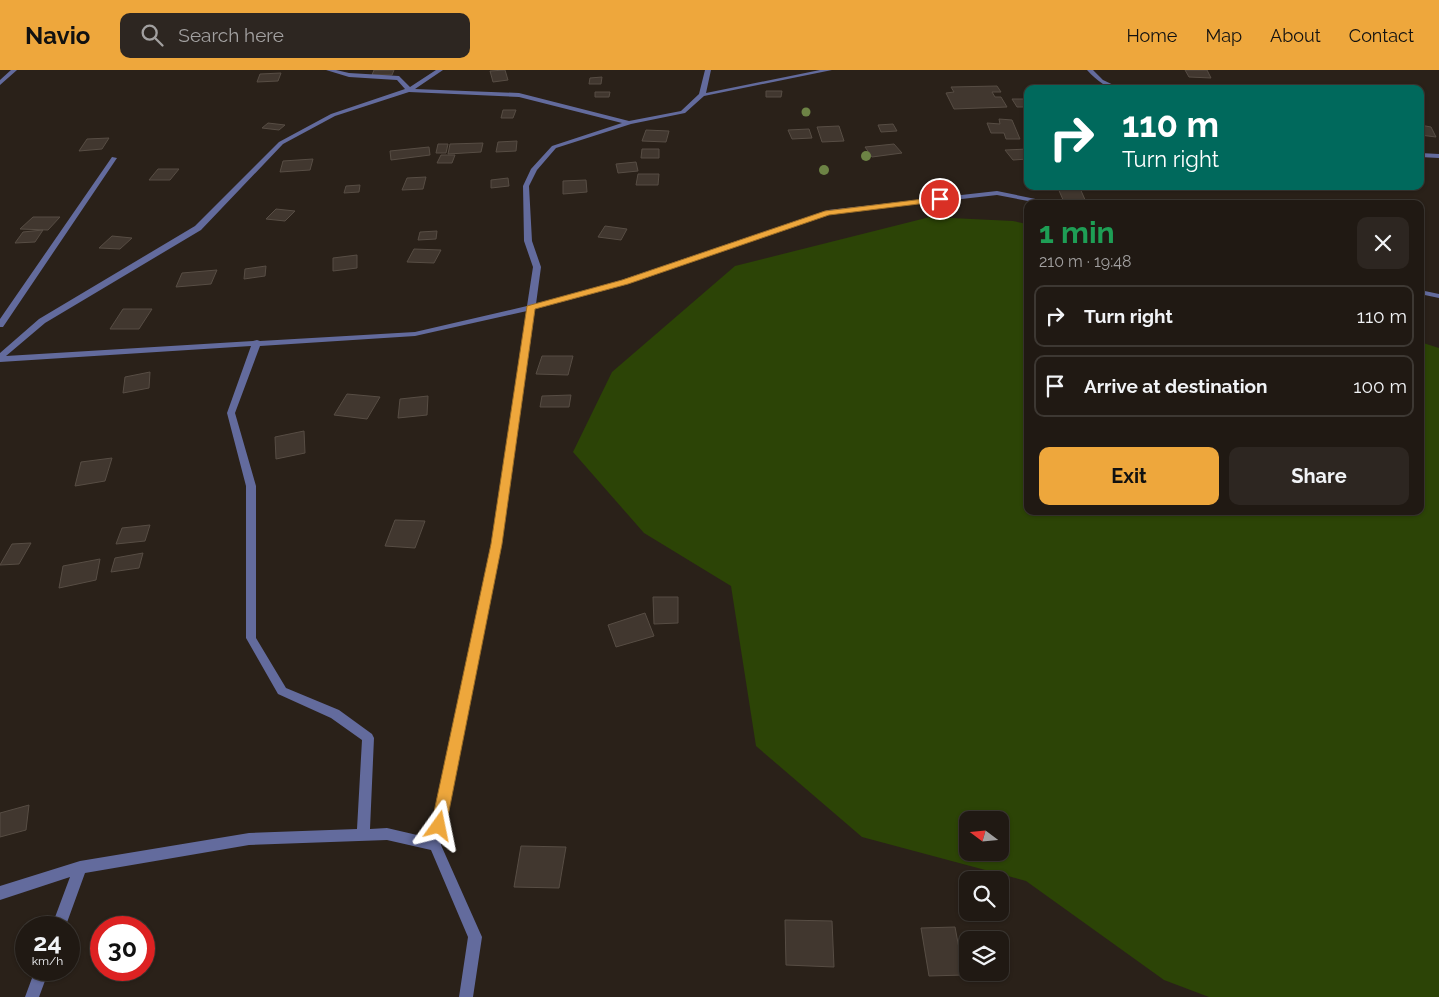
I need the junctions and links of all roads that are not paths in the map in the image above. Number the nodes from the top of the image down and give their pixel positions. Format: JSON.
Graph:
{"nodes":[{"id":1,"x":14,"y":70,"type":"edge"},
{"id":2,"x":329,"y":70,"type":"edge"},
{"id":3,"x":440,"y":70,"type":"edge"},
{"id":4,"x":708,"y":70,"type":"edge"},
{"id":5,"x":829,"y":70,"type":"edge"},
{"id":6,"x":1090,"y":70,"type":"edge"},
{"id":7,"x":0,"y":83,"type":"edge"},
{"id":8,"x":1111,"y":85,"type":"edge"},
{"id":9,"x":409,"y":90,"type":"junction"},
{"id":10,"x":702,"y":95,"type":"junction"},
{"id":11,"x":630,"y":122,"type":"junction"},
{"id":12,"x":1424,"y":155,"type":"edge"},
{"id":13,"x":1439,"y":156,"type":"edge"},
{"id":14,"x":114,"y":158,"type":"dead end"},
{"id":15,"x":1036,"y":200,"type":"edge"},
{"id":16,"x":1424,"y":293,"type":"edge"},
{"id":17,"x":1439,"y":296,"type":"edge"},
{"id":18,"x":530,"y":308,"type":"junction"},
{"id":19,"x":0,"y":325,"type":"edge"},
{"id":20,"x":257,"y":342,"type":"junction"},
{"id":21,"x":0,"y":358,"type":"edge"},
{"id":22,"x":363,"y":834,"type":"junction"},
{"id":23,"x":435,"y":845,"type":"junction"},
{"id":24,"x":80,"y":867,"type":"junction"},
{"id":25,"x":0,"y":893,"type":"edge"},
{"id":26,"x":62,"y":916,"type":"edge"},
{"id":27,"x":38,"y":981,"type":"edge"},
{"id":28,"x":32,"y":997,"type":"edge"},
{"id":29,"x":466,"y":997,"type":"edge"}],
"edges":[{"from":1,"to":7,"type":"street"},
{"from":2,"to":9,"type":"street"},
{"from":3,"to":9,"type":"street"},
{"from":4,"to":10,"type":"street"},
{"from":5,"to":10,"type":"street"},
{"from":6,"to":8,"type":"street"},
{"from":9,"to":11,"type":"street"},
{"from":9,"to":21,"type":"street"},
{"from":10,"to":11,"type":"street"},
{"from":11,"to":18,"type":"street"},
{"from":12,"to":13,"type":"street"},
{"from":14,"to":19,"type":"street"},
{"from":15,"to":18,"type":"street"},
{"from":16,"to":17,"type":"street"},
{"from":18,"to":20,"type":"street"},
{"from":18,"to":23,"type":"street"},
{"from":20,"to":21,"type":"street"},
{"from":20,"to":22,"type":"street"},
{"from":22,"to":23,"type":"street"},
{"from":22,"to":24,"type":"street"},
{"from":23,"to":29,"type":"street"},
{"from":24,"to":25,"type":"street"},
{"from":24,"to":26,"type":"street"},
{"from":27,"to":28,"type":"street"}]}
